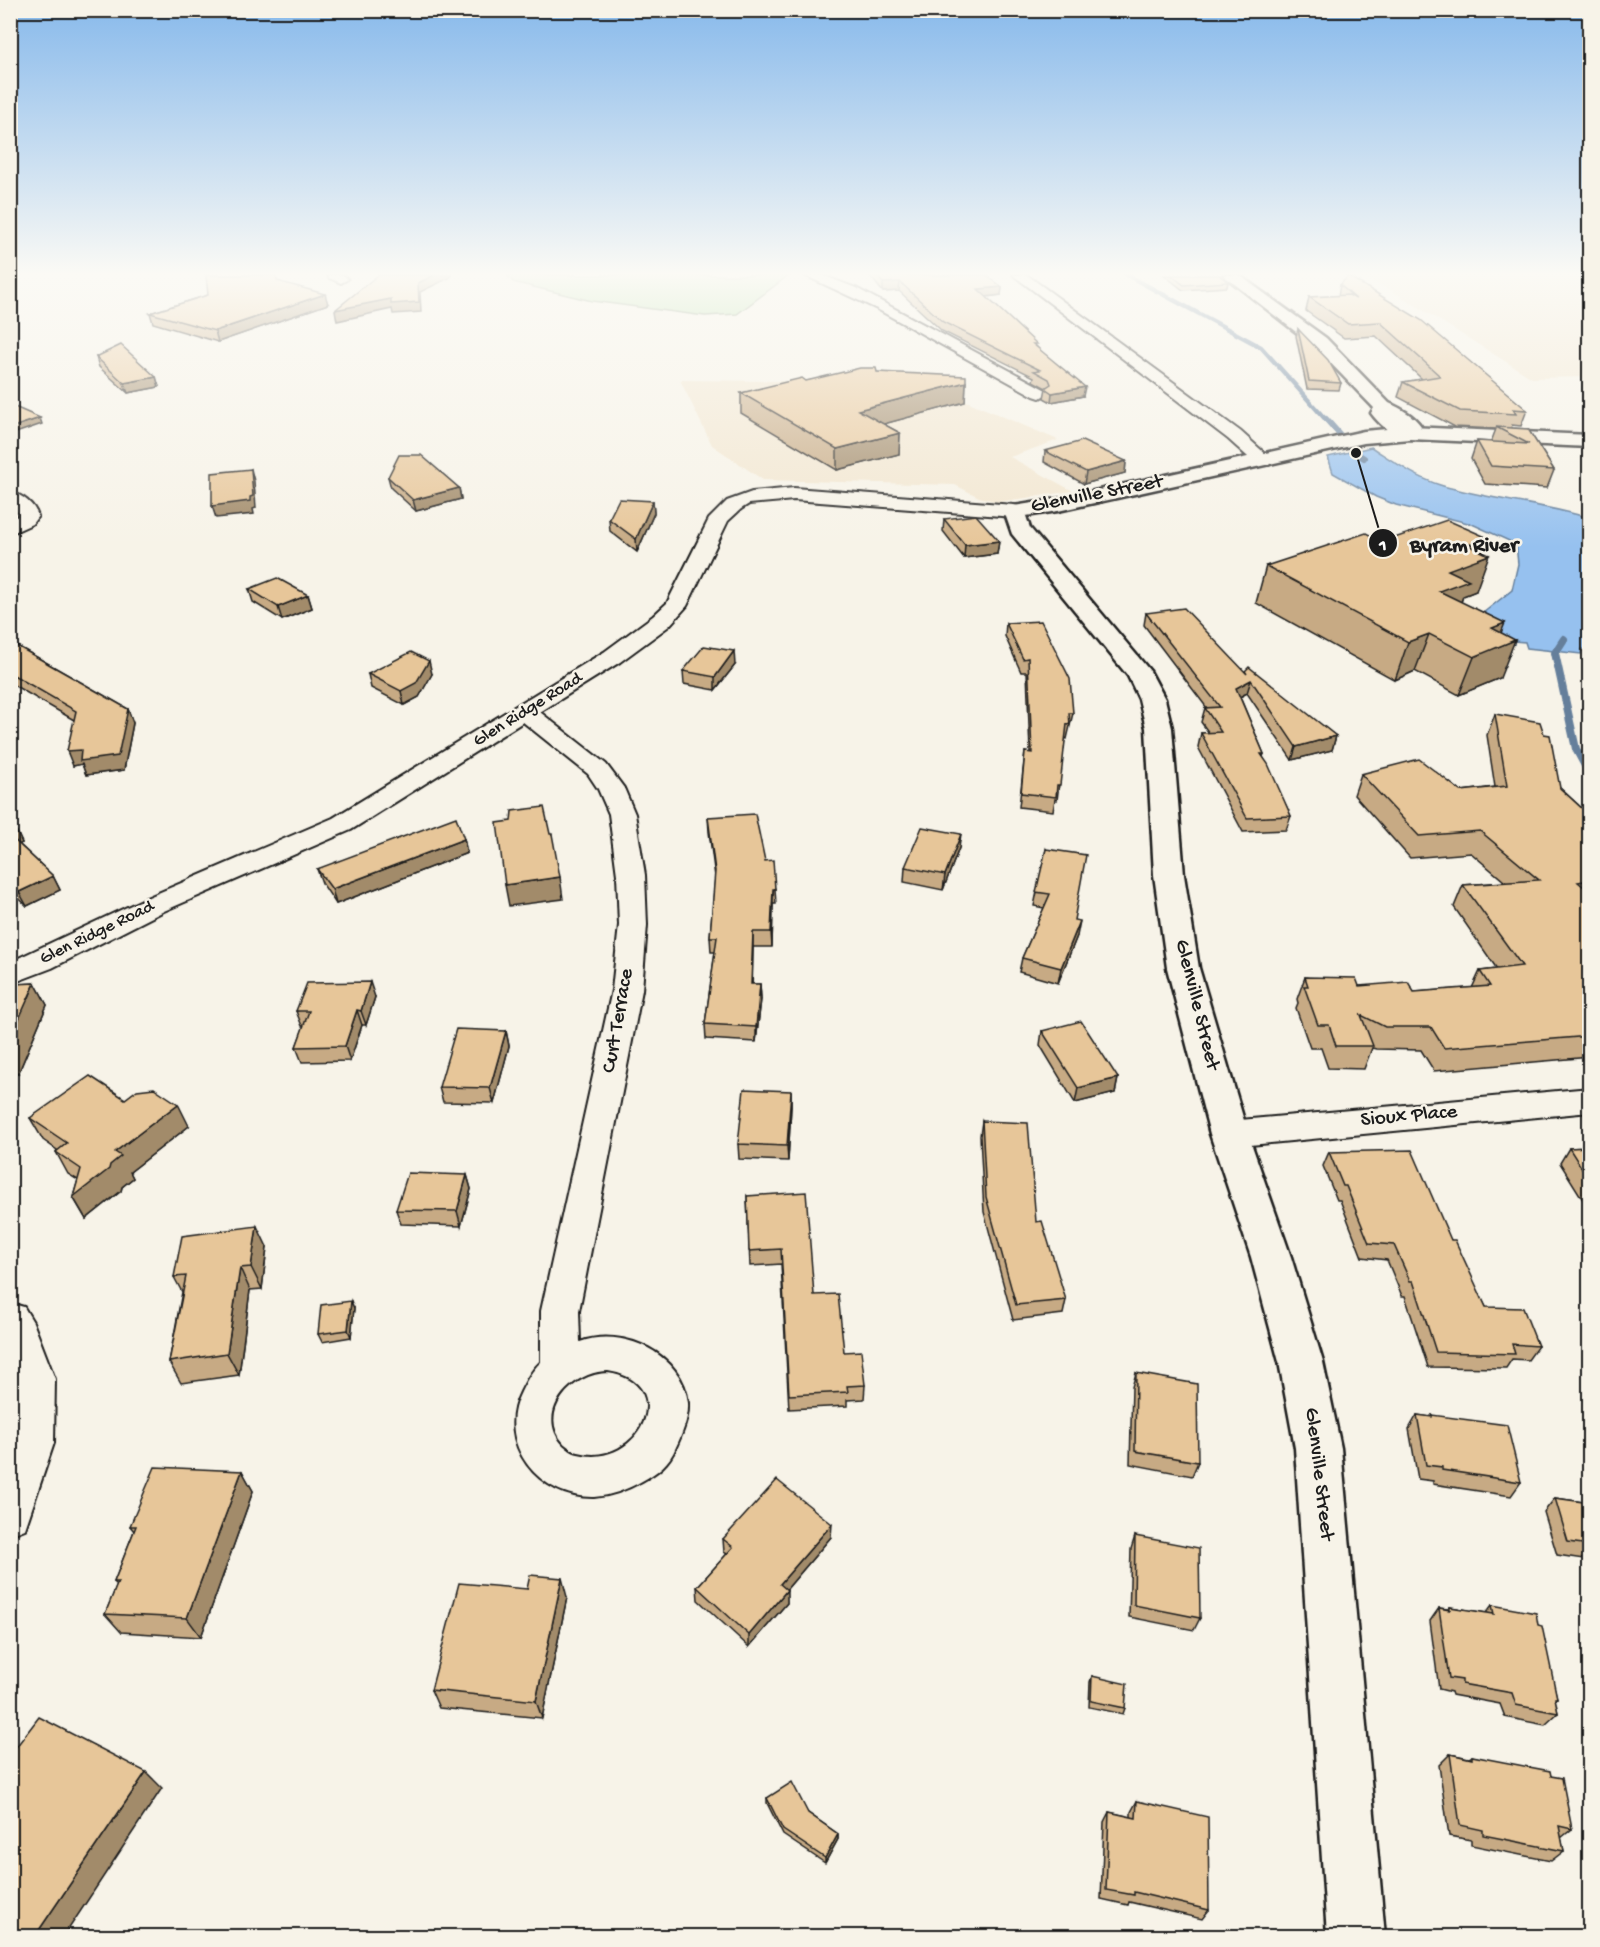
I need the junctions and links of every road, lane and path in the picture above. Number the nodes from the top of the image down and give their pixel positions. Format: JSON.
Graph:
{"nodes":[{"id":1,"x":991,"y":366,"type":"edge"},
{"id":2,"x":1142,"y":366,"type":"edge"},
{"id":3,"x":1343,"y":366,"type":"edge"},
{"id":4,"x":1041,"y":393,"type":"dead end"},
{"id":5,"x":1410,"y":433,"type":"junction"},
{"id":6,"x":1590,"y":441,"type":"edge"},
{"id":7,"x":1263,"y":461,"type":"junction"},
{"id":8,"x":10,"y":497,"type":"edge"},
{"id":9,"x":1014,"y":511,"type":"junction"},
{"id":10,"x":18,"y":524,"type":"edge"},
{"id":11,"x":524,"y":713,"type":"junction"},
{"id":12,"x":10,"y":974,"type":"edge"},
{"id":13,"x":1590,"y":1100,"type":"edge"},
{"id":14,"x":1229,"y":1134,"type":"junction"},
{"id":15,"x":10,"y":1319,"type":"edge"},
{"id":16,"x":561,"y":1369,"type":"dead end"},
{"id":17,"x":10,"y":1514,"type":"edge"},
{"id":18,"x":1356,"y":1936,"type":"edge"}],
"edges":[{"from":1,"to":4,"type":"street"},
{"from":2,"to":7,"type":"street"},
{"from":3,"to":5,"type":"main road"},
{"from":5,"to":6,"type":"main road","name":"Glenville Street"},
{"from":5,"to":7,"type":"main road","name":"Glenville Street"},
{"from":7,"to":9,"type":"main road","name":"Glenville Street"},
{"from":8,"to":10,"type":"street"},
{"from":9,"to":11,"type":"street","name":"Glen Ridge Road"},
{"from":9,"to":14,"type":"main road","name":"Glenville Street"},
{"from":11,"to":12,"type":"street","name":"Glen Ridge Road"},
{"from":11,"to":16,"type":"street","name":"Curt Terrace"},
{"from":13,"to":14,"type":"street","name":"Sioux Place"},
{"from":14,"to":18,"type":"main road","name":"Glenville Street"},
{"from":15,"to":17,"type":"street"}]}
